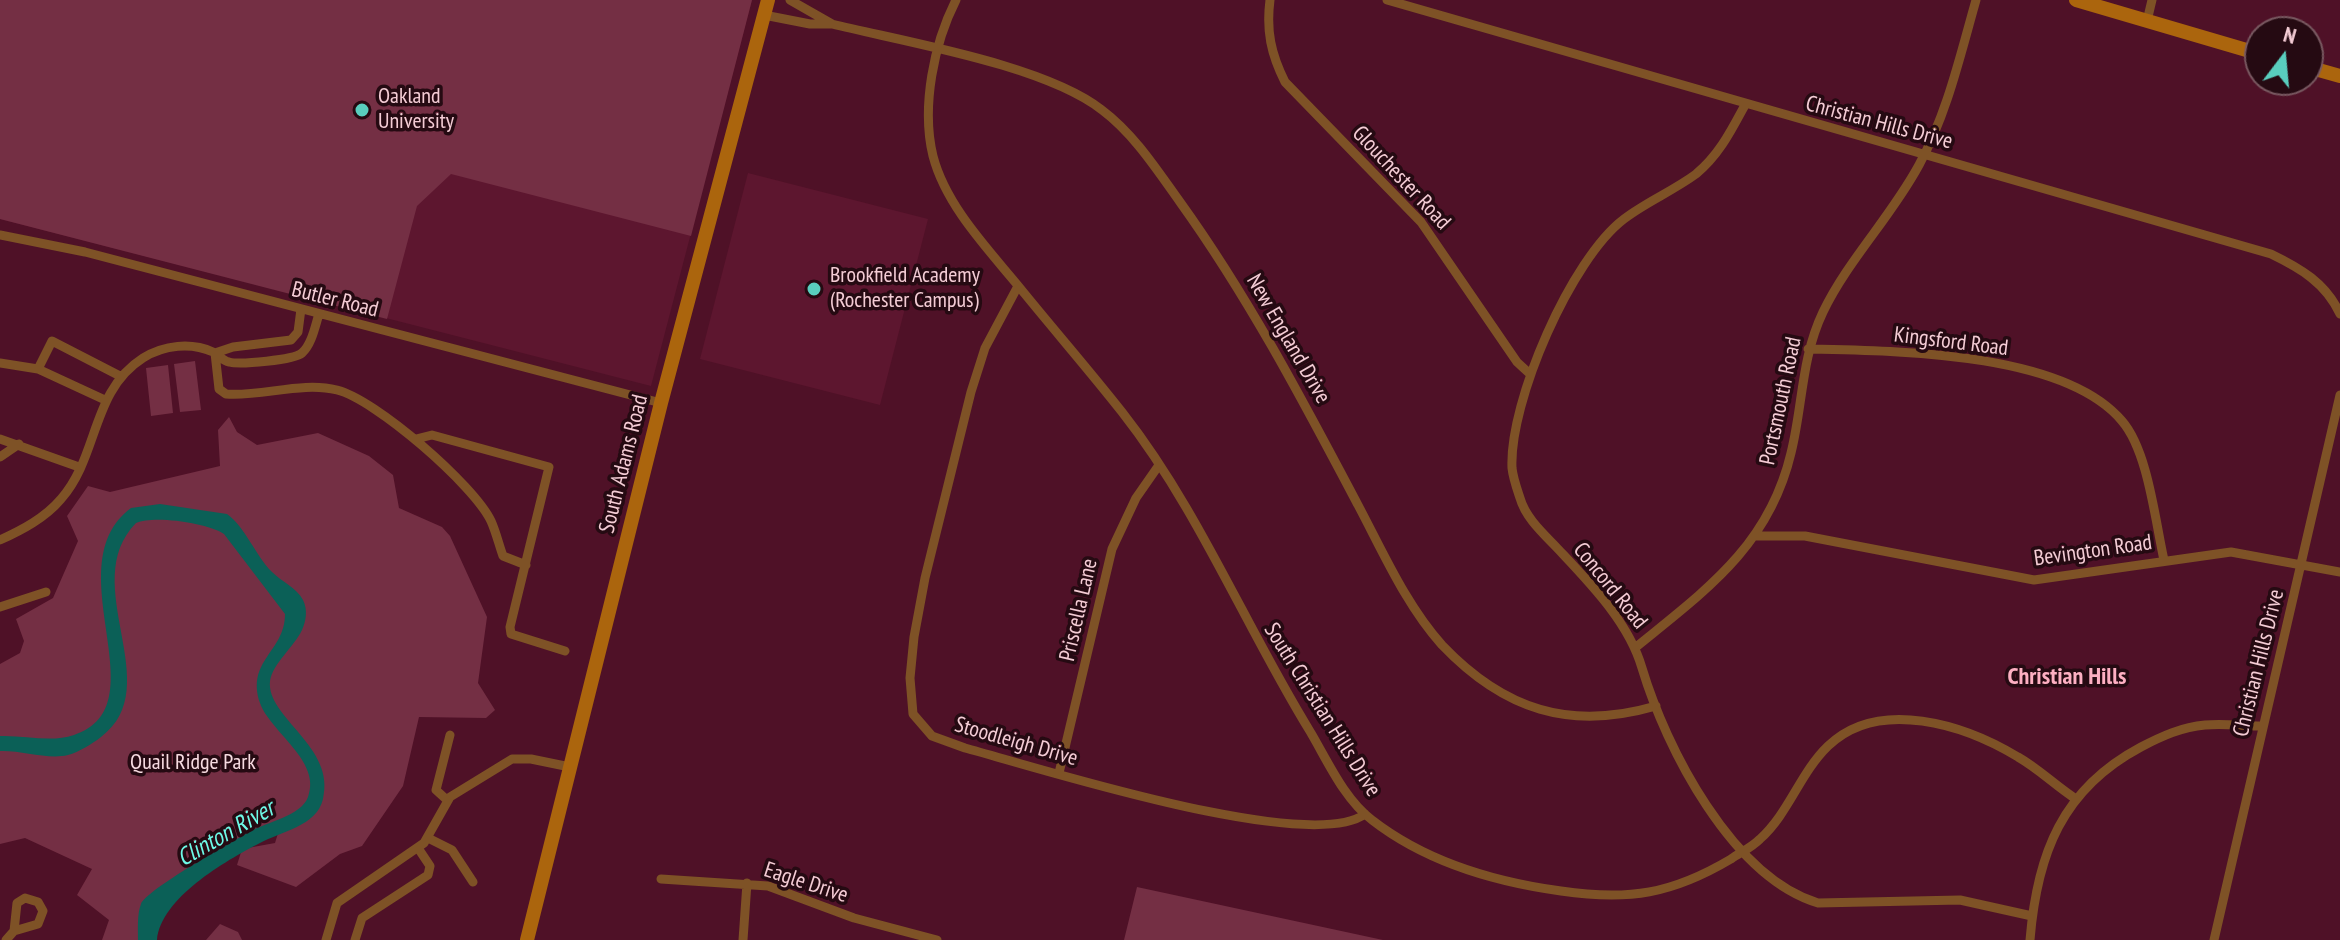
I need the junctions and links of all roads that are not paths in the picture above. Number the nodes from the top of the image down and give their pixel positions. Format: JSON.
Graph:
{"nodes":[{"id":1,"x":790,"y":0,"type":"edge"},
{"id":2,"x":956,"y":0,"type":"edge"},
{"id":3,"x":1270,"y":0,"type":"edge"},
{"id":4,"x":1387,"y":0,"type":"edge"},
{"id":5,"x":1976,"y":0,"type":"edge"},
{"id":6,"x":2076,"y":0,"type":"edge"},
{"id":7,"x":2152,"y":0,"type":"edge"},
{"id":8,"x":766,"y":7,"type":"edge"},
{"id":9,"x":2147,"y":21,"type":"junction"},
{"id":10,"x":832,"y":24,"type":"junction"},
{"id":11,"x":2244,"y":49,"type":"edge"},
{"id":12,"x":938,"y":50,"type":"junction"},
{"id":13,"x":1745,"y":105,"type":"junction"},
{"id":14,"x":1925,"y":154,"type":"junction"},
{"id":15,"x":0,"y":235,"type":"edge"},
{"id":16,"x":1018,"y":286,"type":"junction"},
{"id":17,"x":301,"y":309,"type":"junction"},
{"id":18,"x":319,"y":314,"type":"junction"},
{"id":19,"x":2340,"y":314,"type":"edge"},
{"id":20,"x":1808,"y":349,"type":"junction"},
{"id":21,"x":215,"y":353,"type":"junction"},
{"id":22,"x":0,"y":363,"type":"edge"},
{"id":23,"x":38,"y":369,"type":"junction"},
{"id":24,"x":1530,"y":374,"type":"junction"},
{"id":25,"x":120,"y":376,"type":"junction"},
{"id":26,"x":2340,"y":395,"type":"edge"},
{"id":27,"x":105,"y":400,"type":"junction"},
{"id":28,"x":661,"y":403,"type":"junction"},
{"id":29,"x":0,"y":439,"type":"edge"},
{"id":30,"x":416,"y":439,"type":"junction"},
{"id":31,"x":19,"y":444,"type":"junction"},
{"id":32,"x":0,"y":457,"type":"edge"},
{"id":33,"x":1159,"y":465,"type":"junction"},
{"id":34,"x":79,"y":467,"type":"junction"},
{"id":35,"x":1756,"y":536,"type":"junction"},
{"id":36,"x":0,"y":540,"type":"edge"},
{"id":37,"x":2164,"y":560,"type":"junction"},
{"id":38,"x":2303,"y":563,"type":"junction"},
{"id":39,"x":526,"y":565,"type":"junction"},
{"id":40,"x":2340,"y":572,"type":"edge"},
{"id":41,"x":46,"y":592,"type":"dead end"},
{"id":42,"x":0,"y":607,"type":"edge"},
{"id":43,"x":1636,"y":647,"type":"junction"},
{"id":44,"x":565,"y":651,"type":"dead end"},
{"id":45,"x":1656,"y":706,"type":"junction"},
{"id":46,"x":2261,"y":726,"type":"junction"},
{"id":47,"x":450,"y":735,"type":"dead end"},
{"id":48,"x":570,"y":767,"type":"junction"},
{"id":49,"x":1059,"y":773,"type":"junction"},
{"id":50,"x":2076,"y":799,"type":"junction"},
{"id":51,"x":447,"y":800,"type":"junction"},
{"id":52,"x":1365,"y":814,"type":"junction"},
{"id":53,"x":428,"y":838,"type":"junction"},
{"id":54,"x":418,"y":848,"type":"junction"},
{"id":55,"x":1744,"y":852,"type":"junction"},
{"id":56,"x":661,"y":879,"type":"dead end"},
{"id":57,"x":473,"y":882,"type":"dead end"},
{"id":58,"x":747,"y":883,"type":"junction"},
{"id":59,"x":2032,"y":916,"type":"junction"},
{"id":60,"x":14,"y":931,"type":"dead end"},
{"id":61,"x":6,"y":940,"type":"edge"},
{"id":62,"x":326,"y":940,"type":"edge"},
{"id":63,"x":355,"y":940,"type":"edge"},
{"id":64,"x":527,"y":940,"type":"edge"},
{"id":65,"x":743,"y":940,"type":"edge"},
{"id":66,"x":937,"y":940,"type":"edge"},
{"id":67,"x":2030,"y":940,"type":"edge"},
{"id":68,"x":2214,"y":940,"type":"edge"}],
"edges":[{"from":1,"to":10,"type":"street","name":"New England Drive"},
{"from":2,"to":12,"type":"street"},
{"from":3,"to":24,"type":"street","name":"Glouchester Road"},
{"from":4,"to":13,"type":"street","name":"Christian Hills Drive"},
{"from":5,"to":14,"type":"street","name":"Portsmouth Road"},
{"from":6,"to":9,"type":"main road"},
{"from":7,"to":9,"type":"street"},
{"from":8,"to":10,"type":"street","name":"New England Drive"},
{"from":8,"to":28,"type":"main road","name":"South Adams Road"},
{"from":9,"to":11,"type":"main road"},
{"from":10,"to":12,"type":"street","name":"New England Drive"},
{"from":12,"to":16,"type":"street","name":"South Christian Hills Drive"},
{"from":12,"to":45,"type":"street","name":"New England Drive"},
{"from":13,"to":14,"type":"street","name":"Christian Hills Drive"},
{"from":13,"to":24,"type":"street","name":"Concord Road"},
{"from":14,"to":19,"type":"street","name":"Christian Hills Drive"},
{"from":14,"to":20,"type":"street","name":"Portsmouth Road"},
{"from":15,"to":17,"type":"street","name":"Butler Road"},
{"from":16,"to":33,"type":"street","name":"South Christian Hills Drive"},
{"from":16,"to":49,"type":"street","name":"Stoodleigh Drive"},
{"from":17,"to":18,"type":"street","name":"Butler Road"},
{"from":17,"to":21,"type":"street"},
{"from":18,"to":21,"type":"street"},
{"from":18,"to":28,"type":"street","name":"Butler Road"},
{"from":20,"to":35,"type":"street","name":"Portsmouth Road"},
{"from":20,"to":37,"type":"street","name":"Kingsford Road"},
{"from":21,"to":25,"type":"street"},
{"from":21,"to":30,"type":"street"},
{"from":22,"to":23,"type":"street"},
{"from":23,"to":25,"type":"street"},
{"from":23,"to":27,"type":"street"},
{"from":24,"to":43,"type":"street","name":"Concord Road"},
{"from":25,"to":27,"type":"street"},
{"from":26,"to":38,"type":"street","name":"Christian Hills Drive"},
{"from":27,"to":34,"type":"street"},
{"from":28,"to":48,"type":"main road","name":"South Adams Road"},
{"from":29,"to":31,"type":"street"},
{"from":30,"to":39,"type":"street"},
{"from":30,"to":39,"type":"street"},
{"from":31,"to":32,"type":"street"},
{"from":31,"to":34,"type":"street"},
{"from":33,"to":49,"type":"street","name":"Priscella Lane"},
{"from":33,"to":52,"type":"street","name":"South Christian Hills Drive"},
{"from":34,"to":36,"type":"street"},
{"from":35,"to":37,"type":"street","name":"Bevington Road"},
{"from":35,"to":43,"type":"street","name":"Portsmouth Road"},
{"from":37,"to":38,"type":"street","name":"Bevington Road"},
{"from":38,"to":40,"type":"street","name":"Bevington Road"},
{"from":38,"to":46,"type":"street","name":"Christian Hills Drive"},
{"from":39,"to":44,"type":"street"},
{"from":41,"to":42,"type":"street"},
{"from":43,"to":45,"type":"street","name":"Concord Road"},
{"from":45,"to":55,"type":"street","name":"Concord Road"},
{"from":46,"to":50,"type":"street"},
{"from":46,"to":68,"type":"street","name":"Christian Hills Drive"},
{"from":47,"to":51,"type":"street"},
{"from":48,"to":51,"type":"street"},
{"from":48,"to":64,"type":"main road","name":"South Adams Road"},
{"from":49,"to":52,"type":"street","name":"Stoodleigh Drive"},
{"from":50,"to":55,"type":"street","name":"South Christian Hills Drive"},
{"from":50,"to":59,"type":"street"},
{"from":51,"to":53,"type":"street"},
{"from":52,"to":55,"type":"street","name":"South Christian Hills Drive"},
{"from":53,"to":54,"type":"street"},
{"from":53,"to":57,"type":"street"},
{"from":54,"to":62,"type":"street"},
{"from":54,"to":63,"type":"street"},
{"from":55,"to":59,"type":"street","name":"Concord Road"},
{"from":56,"to":58,"type":"street","name":"Eagle Drive"},
{"from":58,"to":65,"type":"street"},
{"from":58,"to":66,"type":"street","name":"Eagle Drive"},
{"from":59,"to":67,"type":"street"},
{"from":60,"to":61,"type":"street"}]}
